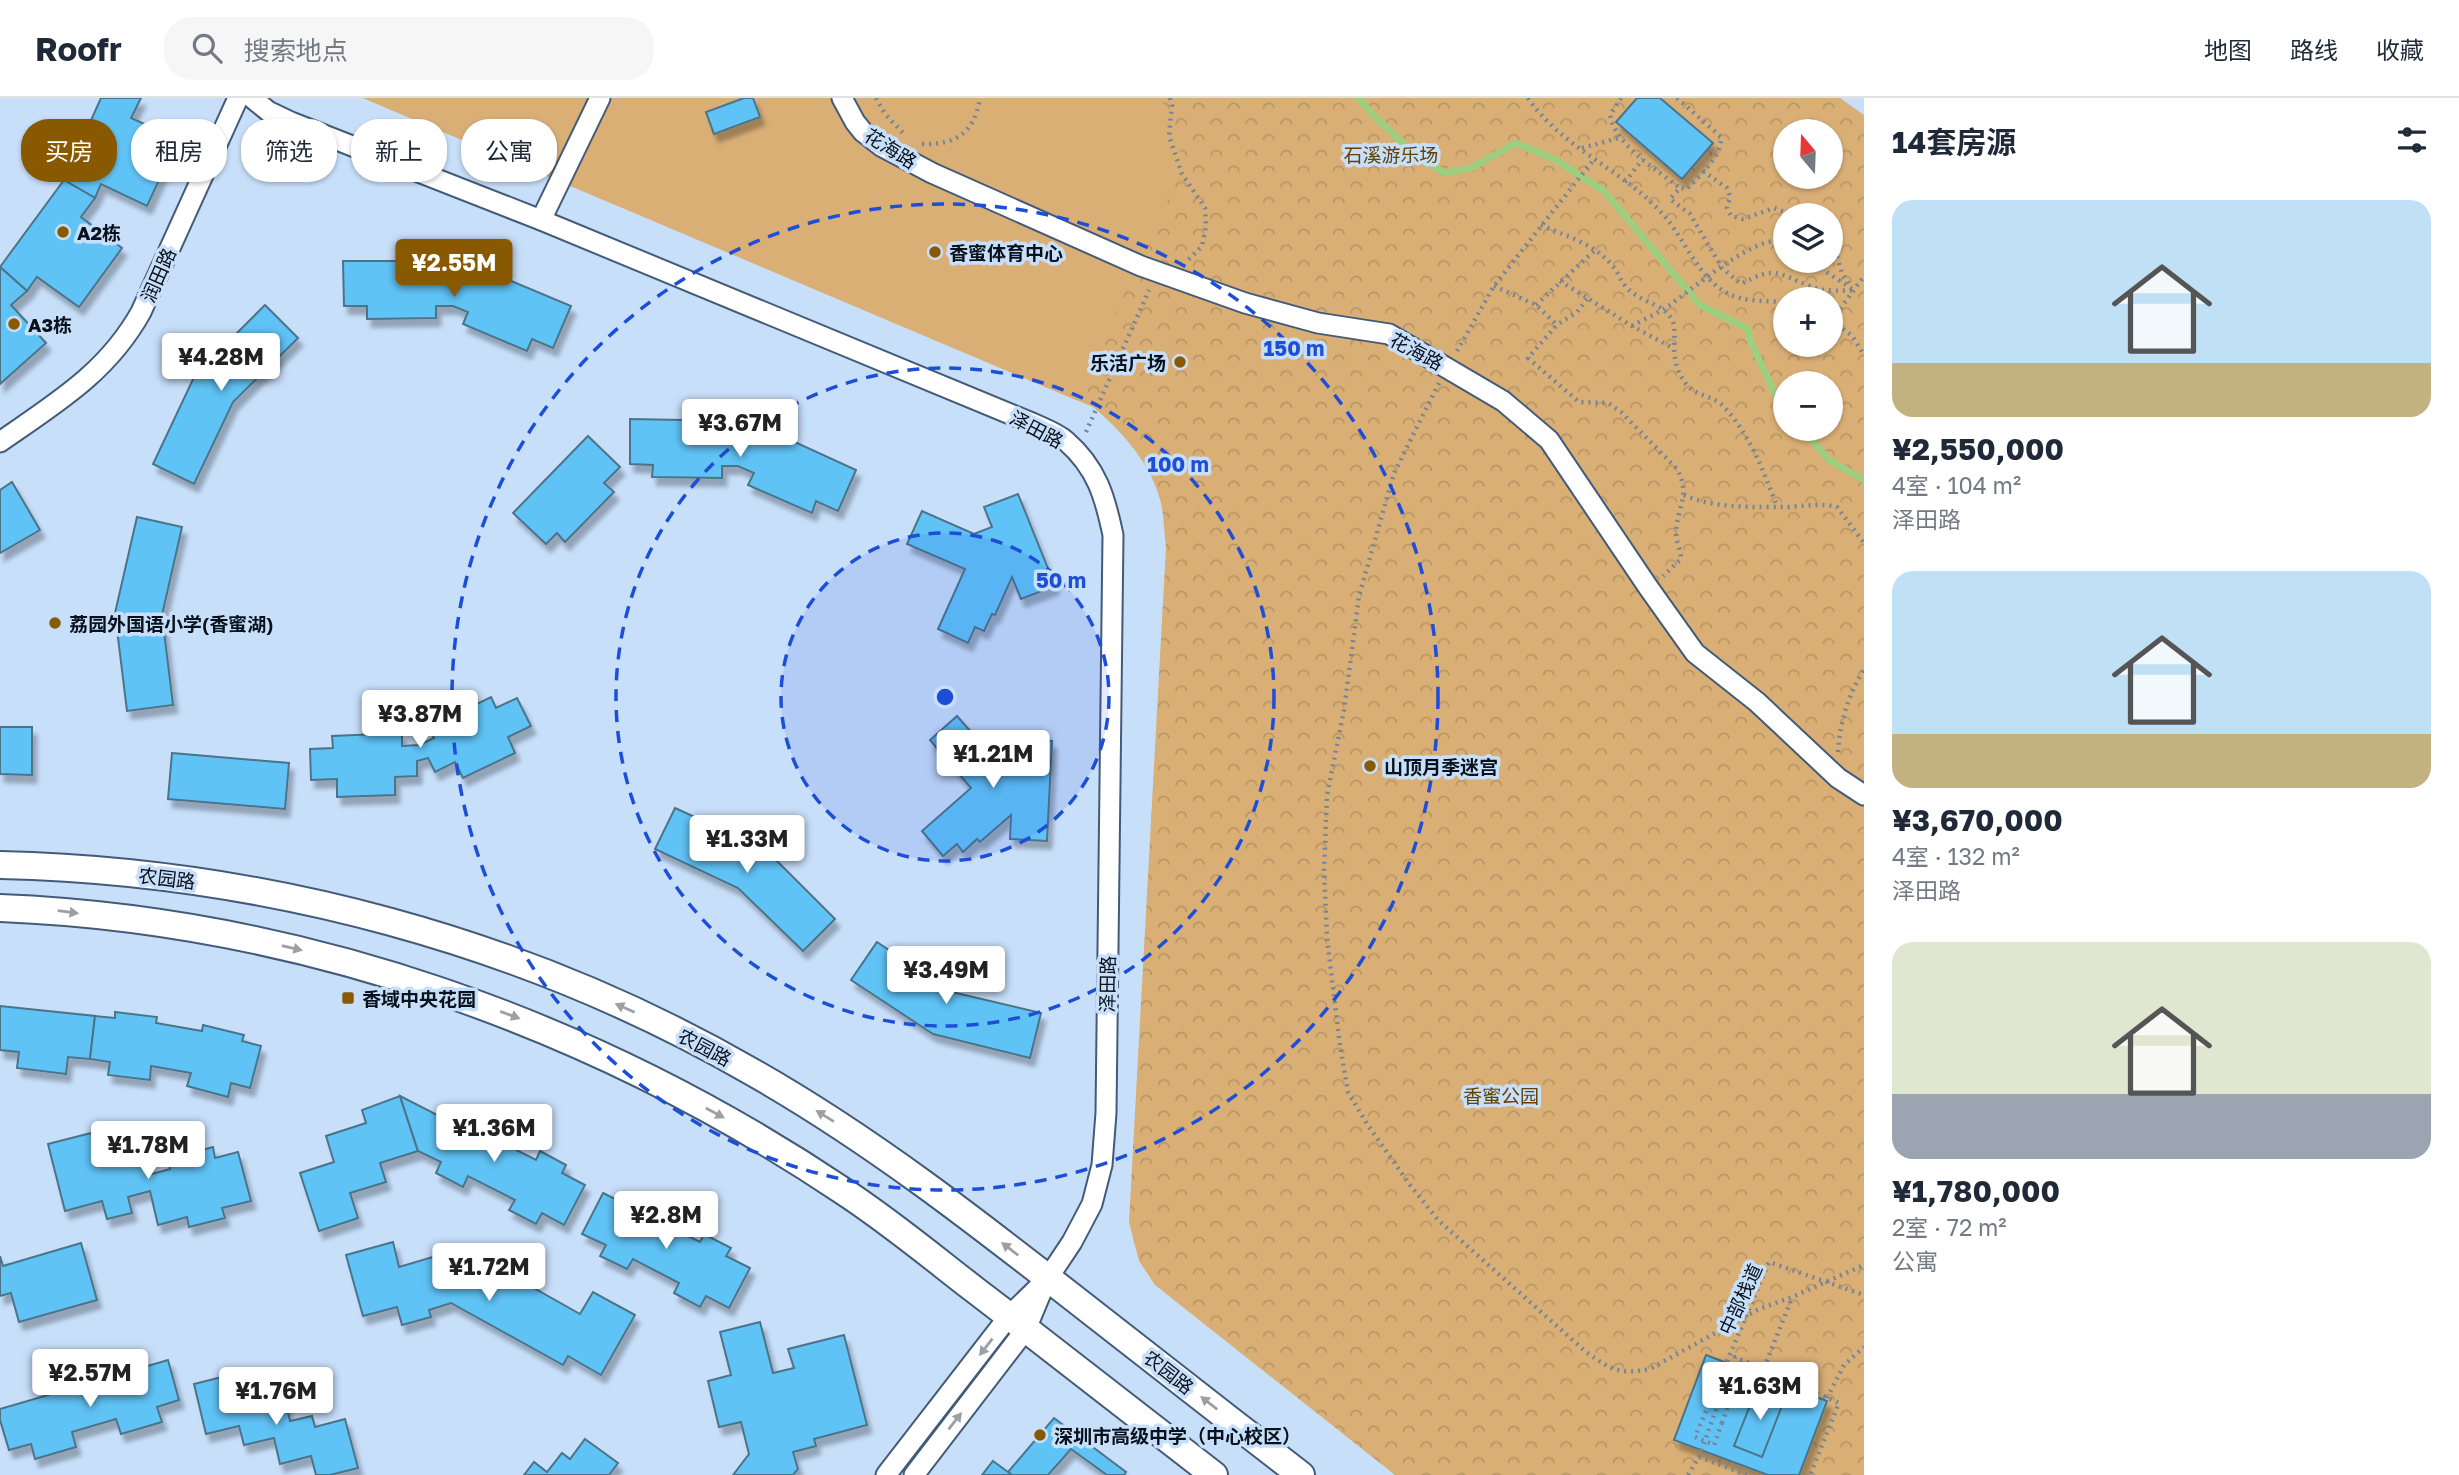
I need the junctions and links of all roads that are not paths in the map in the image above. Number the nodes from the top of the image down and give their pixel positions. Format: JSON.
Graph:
{"nodes":[{"id":1,"x":238,"y":98,"type":"edge"},
{"id":2,"x":252,"y":98,"type":"edge"},
{"id":3,"x":600,"y":98,"type":"edge"},
{"id":4,"x":842,"y":98,"type":"edge"},
{"id":5,"x":541,"y":220,"type":"junction"},
{"id":6,"x":0,"y":442,"type":"edge"},
{"id":7,"x":1864,"y":795,"type":"edge"},
{"id":8,"x":0,"y":865,"type":"edge"},
{"id":9,"x":0,"y":908,"type":"edge"},
{"id":10,"x":1048,"y":1278,"type":"junction"},
{"id":11,"x":1018,"y":1323,"type":"junction"},
{"id":12,"x":886,"y":1475,"type":"edge"},
{"id":13,"x":914,"y":1475,"type":"edge"},
{"id":14,"x":1214,"y":1475,"type":"edge"},
{"id":15,"x":1301,"y":1475,"type":"edge"}],
"edges":[{"from":1,"to":6,"type":"street","name":"润田路"},
{"from":2,"to":5,"type":"street","name":"泽田路"},
{"from":3,"to":5,"type":"street"},
{"from":4,"to":7,"type":"street","name":"花海路"},
{"from":5,"to":10,"type":"street","name":"泽田路"},
{"from":10,"to":8,"type":"main road","name":"农园路","one_way":true},
{"from":9,"to":11,"type":"main road","one_way":true},
{"from":10,"to":11,"type":"street","name":"泽田路"},
{"from":15,"to":10,"type":"main road","name":"农园路","one_way":true},
{"from":11,"to":12,"type":"street","name":"泽田路","one_way":true},
{"from":13,"to":11,"type":"street","name":"泽田路","one_way":true},
{"from":11,"to":14,"type":"main road"}]}
